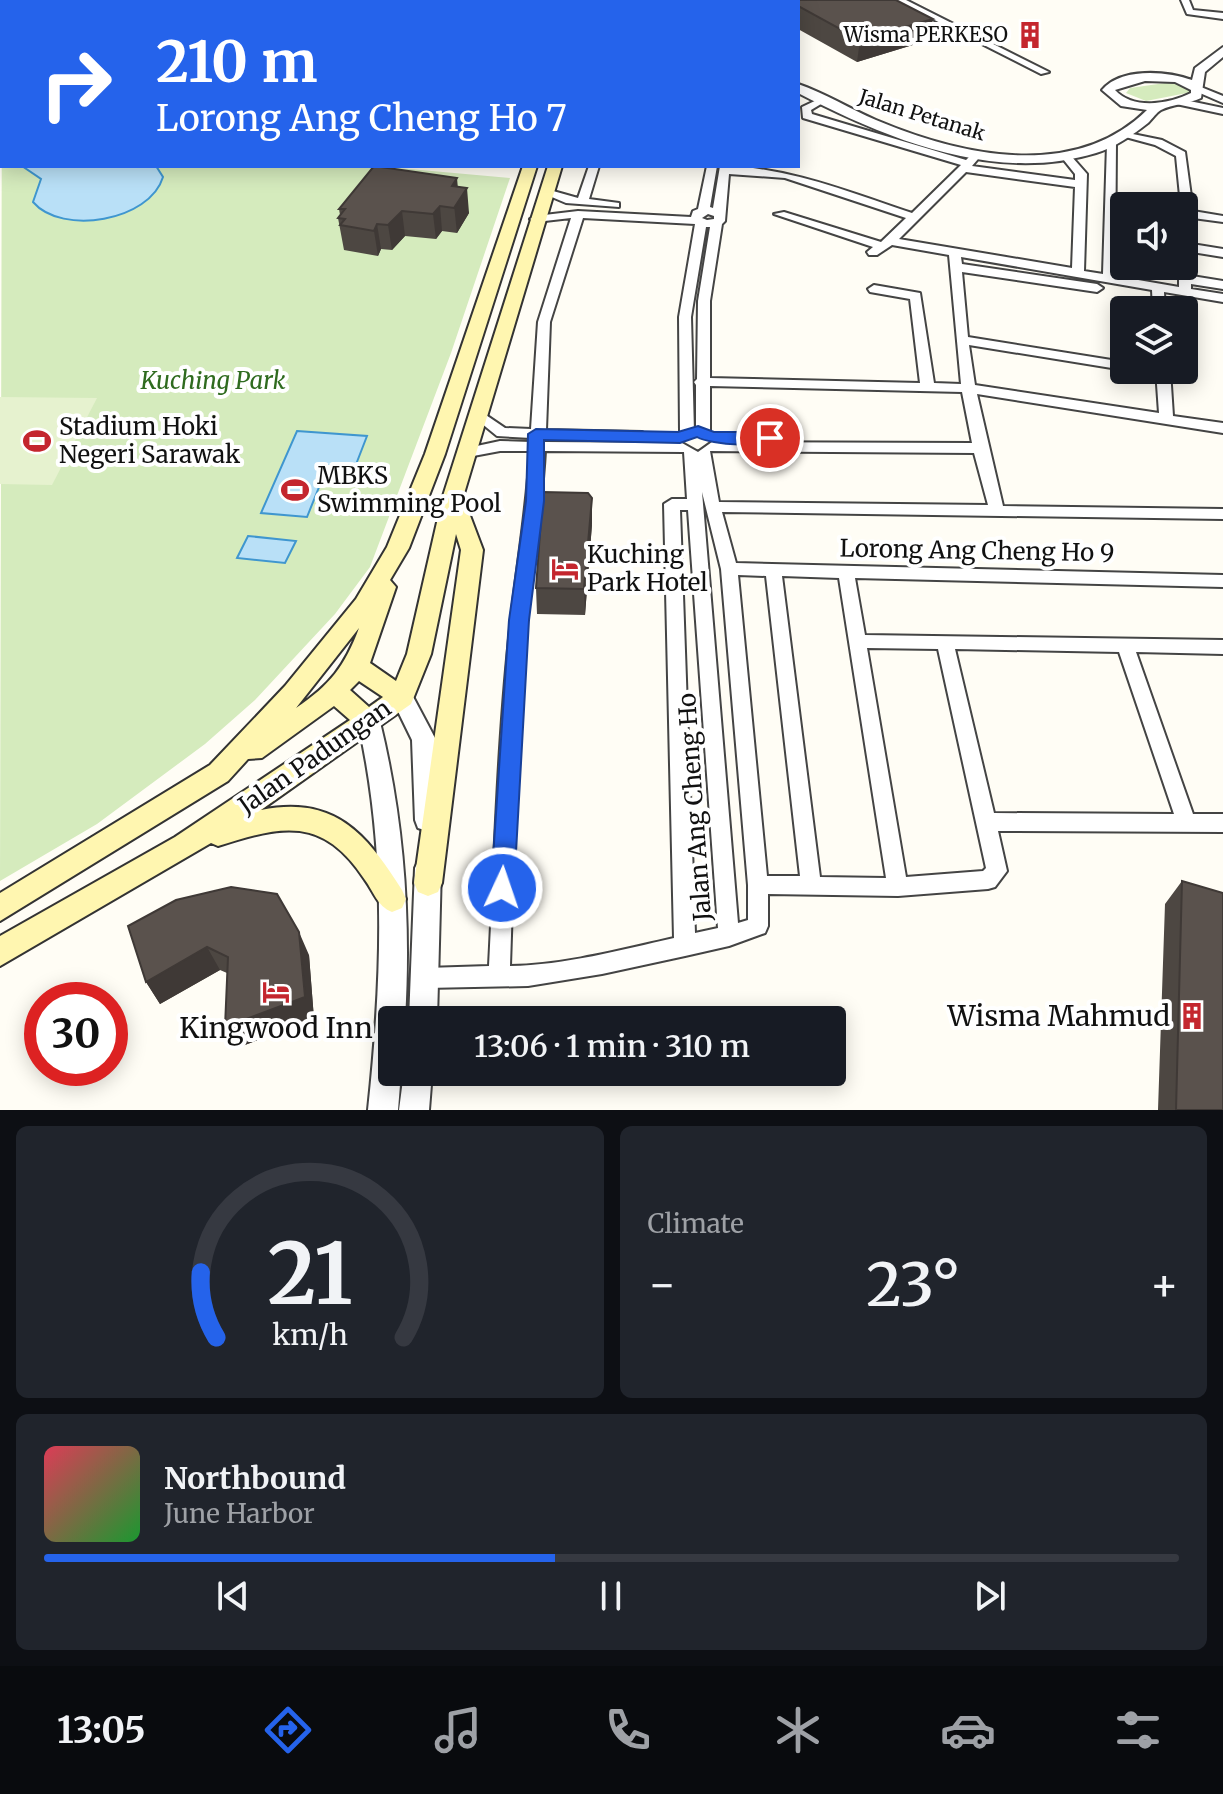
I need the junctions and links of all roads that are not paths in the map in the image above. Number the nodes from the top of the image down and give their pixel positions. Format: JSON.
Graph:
{"nodes":[{"id":1,"x":899,"y":0,"type":"edge"},
{"id":2,"x":1185,"y":0,"type":"edge"},
{"id":3,"x":1223,"y":16,"type":"edge"},
{"id":4,"x":900,"y":19,"type":"edge"},
{"id":5,"x":938,"y":38,"type":"dead end"},
{"id":6,"x":1223,"y":39,"type":"edge"},
{"id":7,"x":1223,"y":51,"type":"edge"},
{"id":8,"x":1044,"y":72,"type":"dead end"},
{"id":9,"x":1159,"y":77,"type":"junction"},
{"id":10,"x":1196,"y":88,"type":"junction"},
{"id":11,"x":800,"y":90,"type":"edge"},
{"id":12,"x":1223,"y":100,"type":"edge"},
{"id":13,"x":1180,"y":102,"type":"junction"},
{"id":14,"x":815,"y":103,"type":"junction"},
{"id":15,"x":1122,"y":103,"type":"junction"},
{"id":16,"x":1156,"y":105,"type":"junction"},
{"id":17,"x":1223,"y":111,"type":"edge"},
{"id":18,"x":1118,"y":140,"type":"junction"},
{"id":19,"x":1088,"y":154,"type":"junction"},
{"id":20,"x":1068,"y":159,"type":"junction"},
{"id":21,"x":969,"y":162,"type":"junction"},
{"id":22,"x":529,"y":168,"type":"edge"},
{"id":23,"x":554,"y":168,"type":"edge"},
{"id":24,"x":593,"y":168,"type":"edge"},
{"id":25,"x":712,"y":168,"type":"edge"},
{"id":26,"x":725,"y":168,"type":"edge"},
{"id":27,"x":1080,"y":184,"type":"junction"},
{"id":28,"x":546,"y":192,"type":"junction"},
{"id":29,"x":1184,"y":192,"type":"edge"},
{"id":30,"x":580,"y":208,"type":"junction"},
{"id":31,"x":780,"y":214,"type":"dead end"},
{"id":32,"x":1198,"y":216,"type":"edge"},
{"id":33,"x":706,"y":217,"type":"junction"},
{"id":34,"x":914,"y":217,"type":"junction"},
{"id":35,"x":536,"y":219,"type":"junction"},
{"id":36,"x":1223,"y":219,"type":"edge"},
{"id":37,"x":882,"y":246,"type":"junction"},
{"id":38,"x":1198,"y":249,"type":"edge"},
{"id":39,"x":1223,"y":253,"type":"edge"},
{"id":40,"x":956,"y":260,"type":"junction"},
{"id":41,"x":1078,"y":274,"type":"junction"},
{"id":42,"x":1109,"y":279,"type":"junction"},
{"id":43,"x":1185,"y":280,"type":"edge"},
{"id":44,"x":1185,"y":285,"type":"junction"},
{"id":45,"x":1223,"y":285,"type":"edge"},
{"id":46,"x":874,"y":289,"type":"dead end"},
{"id":47,"x":1148,"y":296,"type":"edge"},
{"id":48,"x":1154,"y":296,"type":"edge"},
{"id":49,"x":1163,"y":296,"type":"edge"},
{"id":50,"x":1223,"y":298,"type":"edge"},
{"id":51,"x":962,"y":340,"type":"junction"},
{"id":52,"x":1110,"y":364,"type":"edge"},
{"id":53,"x":701,"y":382,"type":"junction"},
{"id":54,"x":1164,"y":384,"type":"edge"},
{"id":55,"x":927,"y":386,"type":"junction"},
{"id":56,"x":966,"y":388,"type":"junction"},
{"id":57,"x":477,"y":414,"type":"junction"},
{"id":58,"x":1166,"y":418,"type":"junction"},
{"id":59,"x":1223,"y":428,"type":"edge"},
{"id":60,"x":536,"y":440,"type":"junction"},
{"id":61,"x":696,"y":443,"type":"junction"},
{"id":62,"x":977,"y":443,"type":"junction"},
{"id":63,"x":468,"y":452,"type":"junction"},
{"id":64,"x":453,"y":496,"type":"junction"},
{"id":65,"x":704,"y":506,"type":"junction"},
{"id":66,"x":997,"y":511,"type":"junction"},
{"id":67,"x":1223,"y":514,"type":"edge"},
{"id":68,"x":398,"y":548,"type":"junction"},
{"id":69,"x":729,"y":569,"type":"junction"},
{"id":70,"x":773,"y":570,"type":"junction"},
{"id":71,"x":846,"y":572,"type":"junction"},
{"id":72,"x":1223,"y":581,"type":"edge"},
{"id":73,"x":857,"y":641,"type":"junction"},
{"id":74,"x":945,"y":642,"type":"junction"},
{"id":75,"x":1125,"y":645,"type":"junction"},
{"id":76,"x":1222,"y":649,"type":"edge"},
{"id":77,"x":357,"y":667,"type":"junction"},
{"id":78,"x":334,"y":691,"type":"junction"},
{"id":79,"x":402,"y":697,"type":"junction"},
{"id":80,"x":369,"y":722,"type":"junction"},
{"id":81,"x":219,"y":773,"type":"junction"},
{"id":82,"x":986,"y":822,"type":"junction"},
{"id":83,"x":1186,"y":822,"type":"junction"},
{"id":84,"x":1223,"y":823,"type":"edge"},
{"id":85,"x":185,"y":846,"type":"junction"},
{"id":86,"x":428,"y":883,"type":"junction"},
{"id":87,"x":758,"y":885,"type":"junction"},
{"id":88,"x":811,"y":886,"type":"junction"},
{"id":89,"x":898,"y":887,"type":"junction"},
{"id":90,"x":392,"y":899,"type":"junction"},
{"id":91,"x":0,"y":908,"type":"edge"},
{"id":92,"x":729,"y":936,"type":"junction"},
{"id":93,"x":685,"y":946,"type":"junction"},
{"id":94,"x":0,"y":952,"type":"edge"},
{"id":95,"x":499,"y":977,"type":"junction"},
{"id":96,"x":426,"y":978,"type":"junction"},
{"id":97,"x":424,"y":1006,"type":"edge"},
{"id":98,"x":417,"y":1086,"type":"edge"},
{"id":99,"x":383,"y":1110,"type":"edge"},
{"id":100,"x":414,"y":1110,"type":"edge"}],
"edges":[{"from":1,"to":8,"type":"street"},
{"from":2,"to":3,"type":"street"},
{"from":4,"to":5,"type":"street"},
{"from":6,"to":9,"type":"street"},
{"from":7,"to":10,"type":"street"},
{"from":9,"to":10,"type":"street"},
{"from":9,"to":15,"type":"street"},
{"from":10,"to":12,"type":"street"},
{"from":10,"to":13,"type":"street"},
{"from":11,"to":14,"type":"street","name":"Jalan Petanak"},
{"from":13,"to":16,"type":"street"},
{"from":13,"to":17,"type":"street"},
{"from":14,"to":21,"type":"street","name":"Jalan Petanak"},
{"from":14,"to":21,"type":"street"},
{"from":15,"to":16,"type":"street"},
{"from":15,"to":19,"type":"street","name":"Jalan Petanak"},
{"from":16,"to":18,"type":"street","name":"Jalan Petanak"},
{"from":18,"to":19,"type":"street","name":"Jalan Petanak"},
{"from":18,"to":29,"type":"street"},
{"from":18,"to":42,"type":"street"},
{"from":19,"to":20,"type":"street","name":"Jalan Petanak"},
{"from":20,"to":21,"type":"street","name":"Jalan Petanak"},
{"from":20,"to":27,"type":"street"},
{"from":21,"to":27,"type":"street"},
{"from":21,"to":34,"type":"street"},
{"from":22,"to":68,"type":"main road","name":"Jalan Padungan"},
{"from":23,"to":28,"type":"main road","name":"Jalan Padungan"},
{"from":24,"to":30,"type":"street"},
{"from":25,"to":33,"type":"street","name":"Jalan Ang Cheng Ho"},
{"from":26,"to":33,"type":"street","name":"Jalan Ang Cheng Ho"},
{"from":26,"to":34,"type":"street"},
{"from":27,"to":41,"type":"street"},
{"from":28,"to":30,"type":"street"},
{"from":28,"to":35,"type":"main road","name":"Jalan Padungan"},
{"from":30,"to":33,"type":"street"},
{"from":30,"to":35,"type":"street"},
{"from":30,"to":60,"type":"street"},
{"from":31,"to":37,"type":"street"},
{"from":32,"to":36,"type":"street"},
{"from":33,"to":53,"type":"street","name":"Jalan Ang Cheng Ho"},
{"from":33,"to":61,"type":"street","name":"Jalan Ang Cheng Ho"},
{"from":34,"to":37,"type":"street"},
{"from":35,"to":57,"type":"main road","name":"Jalan Padungan"},
{"from":37,"to":40,"type":"street"},
{"from":38,"to":39,"type":"street"},
{"from":40,"to":41,"type":"street"},
{"from":40,"to":47,"type":"street"},
{"from":40,"to":51,"type":"street"},
{"from":41,"to":42,"type":"street"},
{"from":42,"to":48,"type":"street"},
{"from":43,"to":44,"type":"street"},
{"from":44,"to":45,"type":"street"},
{"from":44,"to":49,"type":"street"},
{"from":44,"to":50,"type":"street"},
{"from":46,"to":55,"type":"street"},
{"from":51,"to":52,"type":"street"},
{"from":51,"to":56,"type":"street"},
{"from":53,"to":55,"type":"street"},
{"from":53,"to":61,"type":"street","name":"Jalan Ang Cheng Ho"},
{"from":54,"to":58,"type":"street"},
{"from":55,"to":56,"type":"street"},
{"from":56,"to":58,"type":"street"},
{"from":56,"to":62,"type":"street"},
{"from":57,"to":60,"type":"street"},
{"from":57,"to":63,"type":"main road","name":"Jalan Padungan"},
{"from":58,"to":59,"type":"street"},
{"from":60,"to":61,"type":"street"},
{"from":60,"to":63,"type":"street"},
{"from":60,"to":95,"type":"street"},
{"from":61,"to":62,"type":"street"},
{"from":61,"to":65,"type":"street","name":"Jalan Ang Cheng Ho"},
{"from":62,"to":66,"type":"street"},
{"from":63,"to":64,"type":"main road","name":"Jalan Padungan"},
{"from":64,"to":79,"type":"main road","name":"Jalan Padungan"},
{"from":64,"to":86,"type":"main road"},
{"from":65,"to":66,"type":"street"},
{"from":65,"to":69,"type":"street","name":"Jalan Ang Cheng Ho"},
{"from":65,"to":92,"type":"street","name":"Jalan Ang Cheng Ho"},
{"from":65,"to":93,"type":"street"},
{"from":66,"to":67,"type":"street"},
{"from":68,"to":77,"type":"main road"},
{"from":68,"to":81,"type":"main road","name":"Jalan Padungan"},
{"from":69,"to":70,"type":"street","name":"Lorong Ang Cheng Ho 9"},
{"from":69,"to":87,"type":"street","name":"Jalan Ang Cheng Ho"},
{"from":70,"to":71,"type":"street","name":"Lorong Ang Cheng Ho 9"},
{"from":70,"to":88,"type":"street"},
{"from":71,"to":72,"type":"street","name":"Lorong Ang Cheng Ho 9"},
{"from":71,"to":73,"type":"street"},
{"from":73,"to":74,"type":"street"},
{"from":73,"to":89,"type":"street"},
{"from":74,"to":75,"type":"street"},
{"from":74,"to":82,"type":"street"},
{"from":75,"to":76,"type":"street"},
{"from":75,"to":83,"type":"street"},
{"from":77,"to":78,"type":"main road"},
{"from":77,"to":79,"type":"main road"},
{"from":78,"to":80,"type":"main road"},
{"from":78,"to":81,"type":"main road"},
{"from":79,"to":80,"type":"main road","name":"Jalan Padungan"},
{"from":79,"to":86,"type":"street"},
{"from":80,"to":85,"type":"main road","name":"Jalan Padungan"},
{"from":80,"to":90,"type":"street"},
{"from":81,"to":91,"type":"main road","name":"Jalan Padungan"},
{"from":82,"to":83,"type":"street"},
{"from":82,"to":89,"type":"street"},
{"from":83,"to":84,"type":"street"},
{"from":85,"to":90,"type":"main road"},
{"from":85,"to":94,"type":"main road","name":"Jalan Padungan"},
{"from":86,"to":96,"type":"street"},
{"from":87,"to":88,"type":"street"},
{"from":87,"to":92,"type":"street","name":"Jalan Ang Cheng Ho"},
{"from":88,"to":89,"type":"street"},
{"from":90,"to":99,"type":"street"},
{"from":92,"to":93,"type":"street"},
{"from":93,"to":95,"type":"street"},
{"from":95,"to":96,"type":"street"},
{"from":96,"to":97,"type":"street"},
{"from":98,"to":100,"type":"street"}]}
